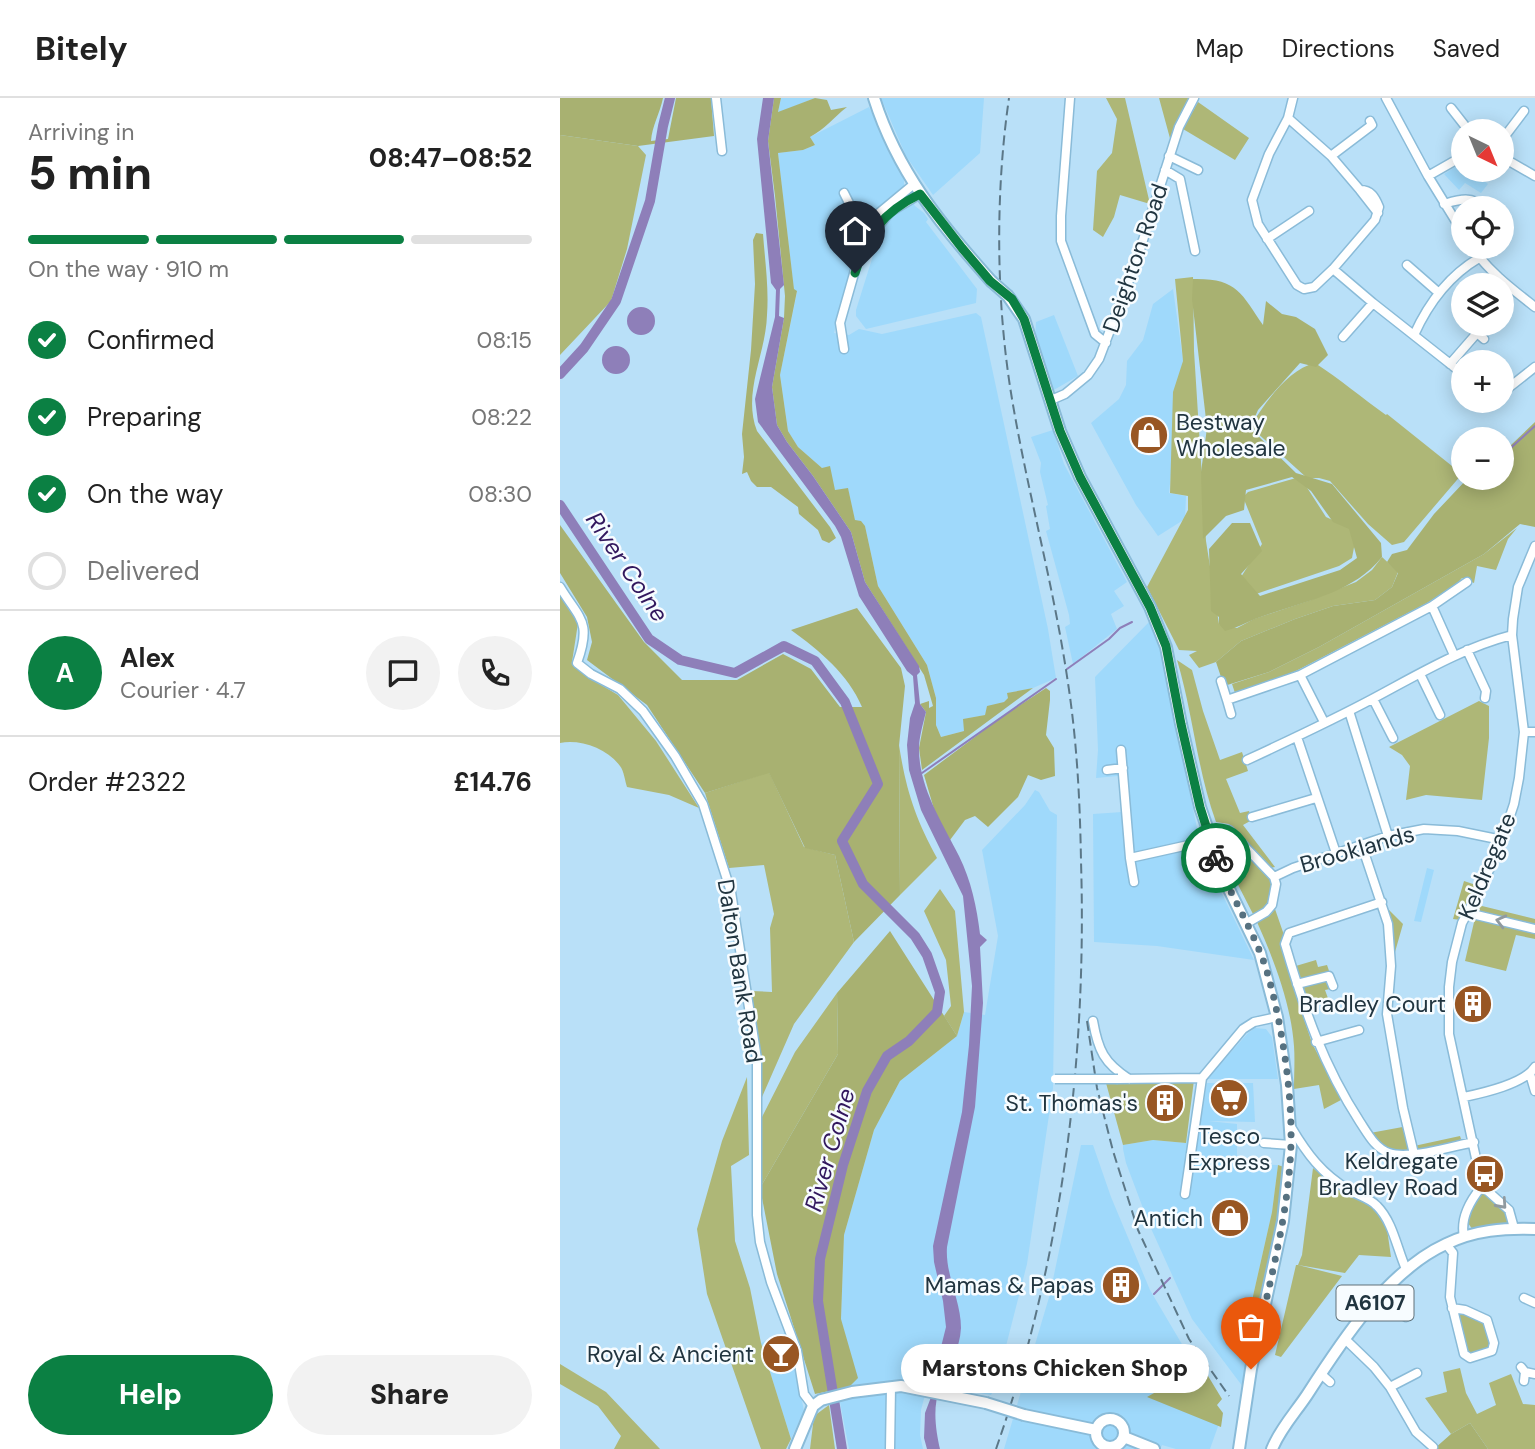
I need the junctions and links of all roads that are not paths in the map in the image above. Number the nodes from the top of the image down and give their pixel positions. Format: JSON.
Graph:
{"nodes":[{"id":1,"x":716,"y":98,"type":"edge"},
{"id":2,"x":874,"y":98,"type":"edge"},
{"id":3,"x":1070,"y":98,"type":"edge"},
{"id":4,"x":1194,"y":98,"type":"edge"},
{"id":5,"x":1293,"y":98,"type":"edge"},
{"id":6,"x":1386,"y":98,"type":"edge"},
{"id":7,"x":1451,"y":108,"type":"dead end"},
{"id":8,"x":1524,"y":111,"type":"dead end"},
{"id":9,"x":1288,"y":118,"type":"junction"},
{"id":10,"x":1460,"y":119,"type":"edge"},
{"id":11,"x":1370,"y":121,"type":"dead end"},
{"id":12,"x":1514,"y":124,"type":"edge"},
{"id":13,"x":722,"y":151,"type":"dead end"},
{"id":14,"x":1169,"y":156,"type":"junction"},
{"id":15,"x":1331,"y":156,"type":"junction"},
{"id":16,"x":1451,"y":163,"type":"edge"},
{"id":17,"x":1514,"y":164,"type":"edge"},
{"id":18,"x":1165,"y":170,"type":"junction"},
{"id":19,"x":1198,"y":170,"type":"dead end"},
{"id":20,"x":1428,"y":176,"type":"junction"},
{"id":21,"x":1535,"y":176,"type":"edge"},
{"id":22,"x":917,"y":189,"type":"junction"},
{"id":23,"x":844,"y":193,"type":"dead end"},
{"id":24,"x":1451,"y":202,"type":"edge"},
{"id":25,"x":1444,"y":204,"type":"junction"},
{"id":26,"x":1309,"y":211,"type":"dead end"},
{"id":27,"x":888,"y":214,"type":"junction"},
{"id":28,"x":1451,"y":215,"type":"edge"},
{"id":29,"x":872,"y":222,"type":"junction"},
{"id":30,"x":1267,"y":239,"type":"junction"},
{"id":31,"x":1195,"y":251,"type":"dead end"},
{"id":32,"x":861,"y":255,"type":"junction"},
{"id":33,"x":1477,"y":259,"type":"edge"},
{"id":34,"x":1480,"y":259,"type":"edge"},
{"id":35,"x":1407,"y":265,"type":"dead end"},
{"id":36,"x":1333,"y":269,"type":"junction"},
{"id":37,"x":1439,"y":293,"type":"junction"},
{"id":38,"x":1373,"y":303,"type":"junction"},
{"id":39,"x":1535,"y":307,"type":"edge"},
{"id":40,"x":1414,"y":335,"type":"junction"},
{"id":41,"x":1343,"y":337,"type":"dead end"},
{"id":42,"x":1484,"y":339,"type":"dead end"},
{"id":43,"x":1106,"y":343,"type":"junction"},
{"id":44,"x":844,"y":349,"type":"dead end"},
{"id":45,"x":1450,"y":364,"type":"joint"},
{"id":46,"x":1535,"y":367,"type":"edge"},
{"id":47,"x":1514,"y":384,"type":"edge"},
{"id":48,"x":1051,"y":400,"type":"junction"},
{"id":49,"x":1535,"y":547,"type":"edge"},
{"id":50,"x":1467,"y":582,"type":"dead end"},
{"id":51,"x":560,"y":587,"type":"edge"},
{"id":52,"x":1432,"y":606,"type":"junction"},
{"id":53,"x":1512,"y":635,"type":"junction"},
{"id":54,"x":1467,"y":650,"type":"junction"},
{"id":55,"x":1454,"y":655,"type":"junction"},
{"id":56,"x":1420,"y":674,"type":"junction"},
{"id":57,"x":1300,"y":675,"type":"junction"},
{"id":58,"x":1221,"y":681,"type":"dead end"},
{"id":59,"x":1485,"y":698,"type":"dead end"},
{"id":60,"x":1373,"y":699,"type":"junction"},
{"id":61,"x":1227,"y":700,"type":"junction"},
{"id":62,"x":1349,"y":711,"type":"junction"},
{"id":63,"x":1231,"y":713,"type":"dead end"},
{"id":64,"x":1440,"y":715,"type":"dead end"},
{"id":65,"x":1324,"y":722,"type":"junction"},
{"id":66,"x":1535,"y":732,"type":"edge"},
{"id":67,"x":1524,"y":733,"type":"junction"},
{"id":68,"x":1297,"y":737,"type":"junction"},
{"id":69,"x":1394,"y":738,"type":"dead end"},
{"id":70,"x":1121,"y":750,"type":"dead end"},
{"id":71,"x":1247,"y":760,"type":"dead end"},
{"id":72,"x":1123,"y":768,"type":"junction"},
{"id":73,"x":1107,"y":770,"type":"dead end"},
{"id":74,"x":1316,"y":798,"type":"junction"},
{"id":75,"x":1252,"y":817,"type":"dead end"},
{"id":76,"x":1209,"y":835,"type":"junction"},
{"id":77,"x":1388,"y":836,"type":"junction"},
{"id":78,"x":1502,"y":840,"type":"junction"},
{"id":79,"x":1362,"y":846,"type":"junction"},
{"id":80,"x":1336,"y":853,"type":"junction"},
{"id":81,"x":1130,"y":859,"type":"junction"},
{"id":82,"x":1274,"y":877,"type":"junction"},
{"id":83,"x":1133,"y":882,"type":"dead end"},
{"id":84,"x":1382,"y":902,"type":"junction"},
{"id":85,"x":1468,"y":913,"type":"junction"},
{"id":86,"x":1247,"y":923,"type":"junction"},
{"id":87,"x":1535,"y":929,"type":"edge"},
{"id":88,"x":1297,"y":984,"type":"junction"},
{"id":89,"x":1333,"y":986,"type":"dead end"},
{"id":90,"x":1277,"y":1017,"type":"junction"},
{"id":91,"x":1093,"y":1021,"type":"dead end"},
{"id":92,"x":1359,"y":1030,"type":"dead end"},
{"id":93,"x":1316,"y":1042,"type":"junction"},
{"id":94,"x":1533,"y":1071,"type":"edge"},
{"id":95,"x":1202,"y":1078,"type":"junction"},
{"id":96,"x":1055,"y":1079,"type":"dead end"},
{"id":97,"x":1129,"y":1079,"type":"junction"},
{"id":98,"x":1535,"y":1091,"type":"edge"},
{"id":99,"x":1464,"y":1097,"type":"junction"},
{"id":100,"x":1291,"y":1126,"type":"junction"},
{"id":101,"x":1474,"y":1142,"type":"junction"},
{"id":102,"x":1264,"y":1143,"type":"dead end"},
{"id":103,"x":1291,"y":1145,"type":"junction"},
{"id":104,"x":1414,"y":1154,"type":"junction"},
{"id":105,"x":1482,"y":1186,"type":"junction"},
{"id":106,"x":1185,"y":1194,"type":"dead end"},
{"id":107,"x":1514,"y":1228,"type":"junction"},
{"id":108,"x":1535,"y":1229,"type":"edge"},
{"id":109,"x":1464,"y":1237,"type":"junction"},
{"id":110,"x":1446,"y":1244,"type":"junction"},
{"id":111,"x":1406,"y":1269,"type":"junction"},
{"id":112,"x":1381,"y":1296,"type":"junction"},
{"id":113,"x":1524,"y":1298,"type":"dead end"},
{"id":114,"x":1535,"y":1303,"type":"edge"},
{"id":115,"x":1452,"y":1308,"type":"junction"},
{"id":116,"x":1406,"y":1317,"type":"dead end"},
{"id":117,"x":1345,"y":1339,"type":"junction"},
{"id":118,"x":1417,"y":1373,"type":"dead end"},
{"id":119,"x":1321,"y":1374,"type":"junction"},
{"id":120,"x":1523,"y":1374,"type":"dead end"},
{"id":121,"x":1535,"y":1374,"type":"edge"},
{"id":122,"x":1330,"y":1382,"type":"dead end"},
{"id":123,"x":891,"y":1387,"type":"junction"},
{"id":124,"x":1390,"y":1387,"type":"junction"},
{"id":125,"x":814,"y":1407,"type":"junction"},
{"id":126,"x":1096,"y":1430,"type":"junction"},
{"id":127,"x":1124,"y":1437,"type":"junction"},
{"id":128,"x":1271,"y":1446,"type":"edge"},
{"id":129,"x":1433,"y":1447,"type":"dead end"},
{"id":130,"x":1241,"y":1448,"type":"edge"},
{"id":131,"x":795,"y":1449,"type":"edge"},
{"id":132,"x":890,"y":1449,"type":"edge"},
{"id":133,"x":1154,"y":1449,"type":"edge"}],
"edges":[{"from":1,"to":13,"type":"street"},
{"from":2,"to":22,"type":"main road"},
{"from":3,"to":43,"type":"street"},
{"from":4,"to":14,"type":"street","name":"Deighton Road"},
{"from":5,"to":9,"type":"street"},
{"from":6,"to":20,"type":"street"},
{"from":7,"to":10,"type":"street"},
{"from":8,"to":12,"type":"street"},
{"from":9,"to":15,"type":"street"},
{"from":9,"to":30,"type":"street"},
{"from":11,"to":15,"type":"street"},
{"from":14,"to":18,"type":"street","name":"Deighton Road"},
{"from":14,"to":19,"type":"street"},
{"from":15,"to":36,"type":"street"},
{"from":16,"to":20,"type":"street"},
{"from":17,"to":21,"type":"street"},
{"from":18,"to":31,"type":"street"},
{"from":18,"to":43,"type":"street","name":"Deighton Road"},
{"from":20,"to":25,"type":"street"},
{"from":22,"to":27,"type":"street"},
{"from":22,"to":29,"type":"street"},
{"from":22,"to":48,"type":"main road","bridge":true},
{"from":23,"to":29,"type":"street"},
{"from":24,"to":25,"type":"street"},
{"from":25,"to":28,"type":"street"},
{"from":26,"to":30,"type":"street"},
{"from":27,"to":29,"type":"street"},
{"from":27,"to":32,"type":"street"},
{"from":29,"to":32,"type":"street"},
{"from":30,"to":36,"type":"street"},
{"from":32,"to":44,"type":"street"},
{"from":33,"to":37,"type":"street"},
{"from":34,"to":39,"type":"street"},
{"from":35,"to":37,"type":"street"},
{"from":36,"to":38,"type":"street"},
{"from":37,"to":40,"type":"street"},
{"from":38,"to":40,"type":"street"},
{"from":38,"to":41,"type":"street"},
{"from":40,"to":45,"type":"street"},
{"from":42,"to":45,"type":"street"},
{"from":43,"to":48,"type":"street","name":"Deighton Road"},
{"from":46,"to":47,"type":"street"},
{"from":48,"to":76,"type":"main road"},
{"from":49,"to":53,"type":"street","name":"Keldregate"},
{"from":50,"to":52,"type":"street"},
{"from":51,"to":125,"type":"street","name":"Dalton Bank Road"},
{"from":52,"to":55,"type":"street"},
{"from":52,"to":57,"type":"street"},
{"from":53,"to":54,"type":"street"},
{"from":53,"to":67,"type":"street","name":"Keldregate"},
{"from":54,"to":55,"type":"street"},
{"from":54,"to":59,"type":"street"},
{"from":55,"to":56,"type":"street"},
{"from":56,"to":60,"type":"street"},
{"from":56,"to":64,"type":"street"},
{"from":57,"to":61,"type":"street"},
{"from":57,"to":65,"type":"street"},
{"from":58,"to":61,"type":"street"},
{"from":60,"to":62,"type":"street"},
{"from":60,"to":69,"type":"street"},
{"from":61,"to":63,"type":"street"},
{"from":62,"to":65,"type":"street"},
{"from":62,"to":77,"type":"street"},
{"from":65,"to":68,"type":"street"},
{"from":66,"to":67,"type":"street"},
{"from":67,"to":78,"type":"street","name":"Keldregate"},
{"from":68,"to":71,"type":"street"},
{"from":68,"to":74,"type":"street"},
{"from":70,"to":72,"type":"street"},
{"from":72,"to":73,"type":"street"},
{"from":72,"to":81,"type":"street"},
{"from":74,"to":75,"type":"street"},
{"from":74,"to":80,"type":"street"},
{"from":76,"to":81,"type":"street"},
{"from":76,"to":82,"type":"street"},
{"from":76,"to":86,"type":"main road"},
{"from":77,"to":78,"type":"street","name":"Brooklands"},
{"from":77,"to":79,"type":"street","name":"Brooklands"},
{"from":78,"to":85,"type":"street","name":"Keldregate"},
{"from":79,"to":80,"type":"street","name":"Brooklands"},
{"from":79,"to":84,"type":"street"},
{"from":80,"to":82,"type":"street","name":"Brooklands"},
{"from":81,"to":83,"type":"street"},
{"from":82,"to":86,"type":"street","name":"Brooklands"},
{"from":84,"to":88,"type":"street"},
{"from":84,"to":104,"type":"street"},
{"from":87,"to":85,"type":"street","one_way":true},
{"from":85,"to":99,"type":"street","name":"Keldregate"},
{"from":86,"to":90,"type":"main road"},
{"from":88,"to":89,"type":"street"},
{"from":88,"to":93,"type":"street"},
{"from":90,"to":95,"type":"street"},
{"from":90,"to":100,"type":"main road"},
{"from":91,"to":97,"type":"street"},
{"from":92,"to":93,"type":"street"},
{"from":93,"to":104,"type":"street"},
{"from":94,"to":98,"type":"street"},
{"from":94,"to":99,"type":"street"},
{"from":95,"to":97,"type":"street"},
{"from":95,"to":106,"type":"street"},
{"from":96,"to":97,"type":"street","bridge":true},
{"from":99,"to":101,"type":"street","name":"Keldregate"},
{"from":100,"to":103,"type":"main road"},
{"from":100,"to":111,"type":"street"},
{"from":101,"to":104,"type":"street"},
{"from":101,"to":105,"type":"street","name":"Keldregate"},
{"from":102,"to":103,"type":"street"},
{"from":103,"to":130,"type":"main road"},
{"from":105,"to":107,"type":"street","one_way":true},
{"from":105,"to":109,"type":"street"},
{"from":107,"to":108,"type":"main road","number":"A6107"},
{"from":107,"to":109,"type":"main road","number":"A6107"},
{"from":109,"to":110,"type":"main road","number":"A6107"},
{"from":110,"to":111,"type":"main road","number":"A6107"},
{"from":110,"to":115,"type":"street"},
{"from":111,"to":112,"type":"main road","number":"A6107"},
{"from":112,"to":116,"type":"street"},
{"from":112,"to":117,"type":"main road","number":"A6107"},
{"from":113,"to":114,"type":"street"},
{"from":115,"to":115,"type":"street"},
{"from":117,"to":119,"type":"main road","number":"A6107"},
{"from":117,"to":124,"type":"street"},
{"from":118,"to":124,"type":"street"},
{"from":119,"to":122,"type":"street"},
{"from":119,"to":128,"type":"main road","number":"A6107"},
{"from":120,"to":121,"type":"street"},
{"from":123,"to":125,"type":"main road"},
{"from":123,"to":126,"type":"main road","bridge":true},
{"from":123,"to":132,"type":"street"},
{"from":124,"to":129,"type":"street"},
{"from":125,"to":131,"type":"main road"},
{"from":126,"to":127,"type":"main road"},
{"from":126,"to":127,"type":"main road"},
{"from":127,"to":133,"type":"main road"}]}
